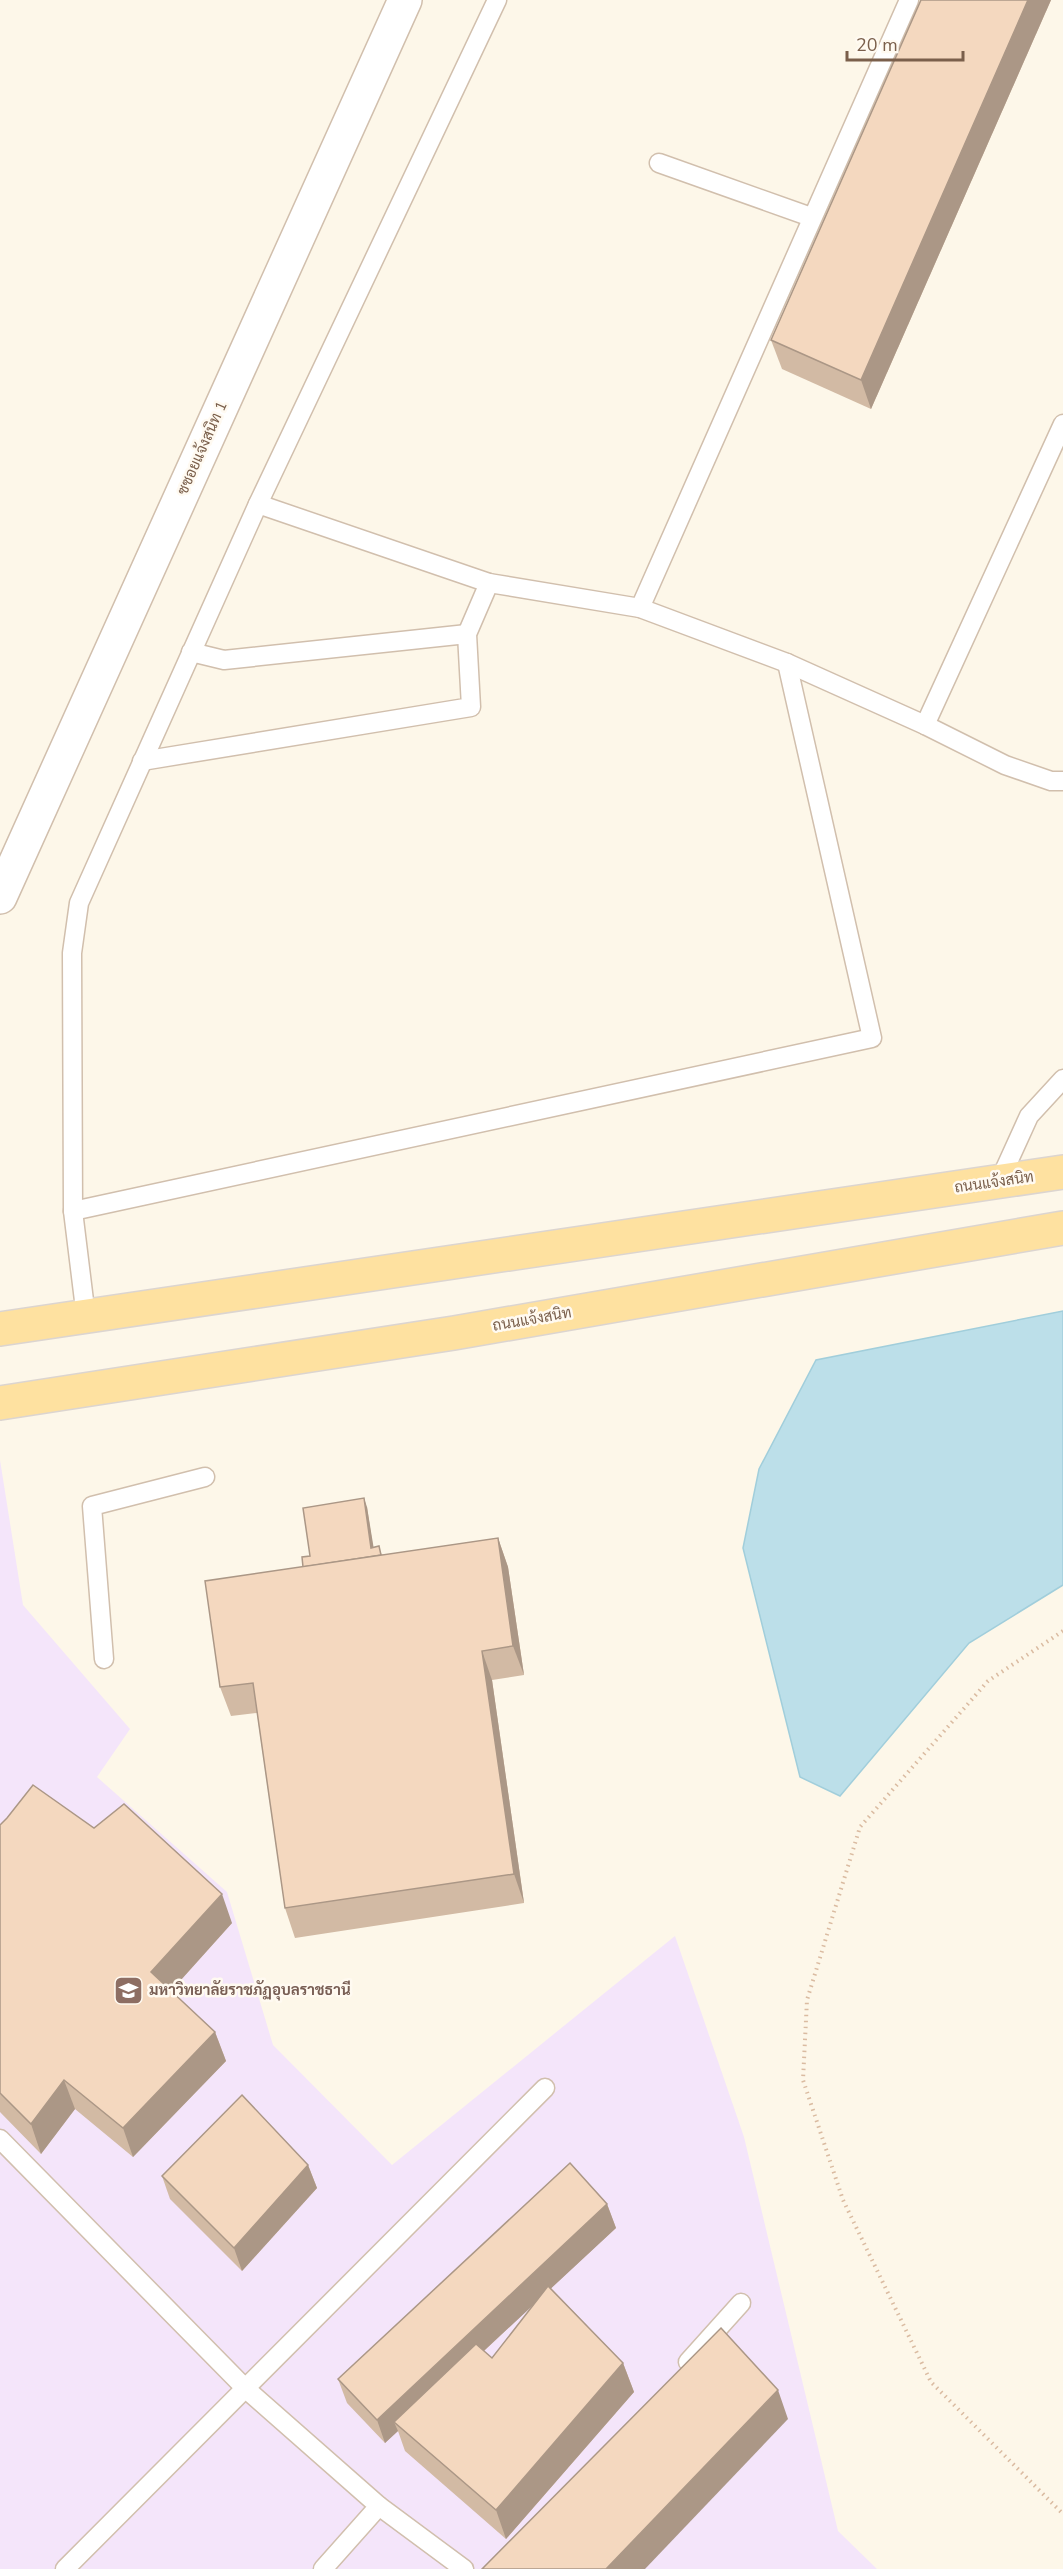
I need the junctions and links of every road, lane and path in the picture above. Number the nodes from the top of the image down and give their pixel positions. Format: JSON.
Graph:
{"nodes":[{"id":1,"x":405,"y":0,"type":"edge"},
{"id":2,"x":497,"y":0,"type":"edge"},
{"id":3,"x":909,"y":0,"type":"edge"},
{"id":4,"x":659,"y":164,"type":"dead end"},
{"id":5,"x":811,"y":217,"type":"junction"},
{"id":6,"x":1063,"y":424,"type":"edge"},
{"id":7,"x":258,"y":504,"type":"junction"},
{"id":8,"x":489,"y":583,"type":"junction"},
{"id":9,"x":640,"y":608,"type":"junction"},
{"id":10,"x":467,"y":634,"type":"junction"},
{"id":11,"x":192,"y":652,"type":"junction"},
{"id":12,"x":787,"y":663,"type":"junction"},
{"id":13,"x":925,"y":725,"type":"junction"},
{"id":14,"x":142,"y":761,"type":"junction"},
{"id":15,"x":1063,"y":780,"type":"edge"},
{"id":16,"x":0,"y":897,"type":"edge"},
{"id":17,"x":1063,"y":1078,"type":"edge"},
{"id":18,"x":1063,"y":1172,"type":"edge"},
{"id":19,"x":999,"y":1182,"type":"junction"},
{"id":20,"x":73,"y":1211,"type":"junction"},
{"id":21,"x":1063,"y":1228,"type":"edge"},
{"id":22,"x":86,"y":1317,"type":"junction"},
{"id":23,"x":0,"y":1329,"type":"edge"},
{"id":24,"x":0,"y":1402,"type":"edge"},
{"id":25,"x":205,"y":1477,"type":"dead end"},
{"id":26,"x":1063,"y":1631,"type":"edge"},
{"id":27,"x":104,"y":1659,"type":"dead end"},
{"id":28,"x":545,"y":2088,"type":"dead end"},
{"id":29,"x":0,"y":2139,"type":"edge"},
{"id":30,"x":741,"y":2303,"type":"dead end"},
{"id":31,"x":678,"y":2374,"type":"edge"},
{"id":32,"x":246,"y":2389,"type":"junction"},
{"id":33,"x":379,"y":2506,"type":"junction"},
{"id":34,"x":1063,"y":2514,"type":"edge"},
{"id":35,"x":65,"y":2569,"type":"edge"},
{"id":36,"x":323,"y":2569,"type":"edge"},
{"id":37,"x":464,"y":2569,"type":"edge"}],
"edges":[{"from":1,"to":16,"type":"street","name":"ซซอยแจ้งสนิท 1"},
{"from":2,"to":7,"type":"lane"},
{"from":3,"to":5,"type":"lane"},
{"from":4,"to":5,"type":"lane"},
{"from":5,"to":9,"type":"lane"},
{"from":6,"to":13,"type":"lane"},
{"from":7,"to":8,"type":"lane"},
{"from":7,"to":11,"type":"lane"},
{"from":8,"to":9,"type":"lane"},
{"from":8,"to":10,"type":"lane"},
{"from":9,"to":12,"type":"lane"},
{"from":10,"to":11,"type":"lane"},
{"from":10,"to":14,"type":"lane"},
{"from":11,"to":14,"type":"lane"},
{"from":12,"to":13,"type":"lane"},
{"from":12,"to":20,"type":"lane"},
{"from":13,"to":15,"type":"lane"},
{"from":14,"to":20,"type":"lane"},
{"from":17,"to":19,"type":"lane"},
{"from":18,"to":19,"type":"main road","name":"ถนนแจ้งสนิท"},
{"from":19,"to":22,"type":"main road","name":"ถนนแจ้งสนิท"},
{"from":20,"to":22,"type":"lane"},
{"from":21,"to":24,"type":"main road","name":"ถนนแจ้งสนิท"},
{"from":22,"to":23,"type":"main road","name":"ถนนแจ้งสนิท"},
{"from":25,"to":27,"type":"lane"},
{"from":26,"to":34,"type":"path"},
{"from":28,"to":32,"type":"lane"},
{"from":29,"to":32,"type":"lane"},
{"from":30,"to":31,"type":"lane"},
{"from":32,"to":33,"type":"lane"},
{"from":32,"to":35,"type":"lane"},
{"from":33,"to":36,"type":"lane"},
{"from":33,"to":37,"type":"lane"}]}
